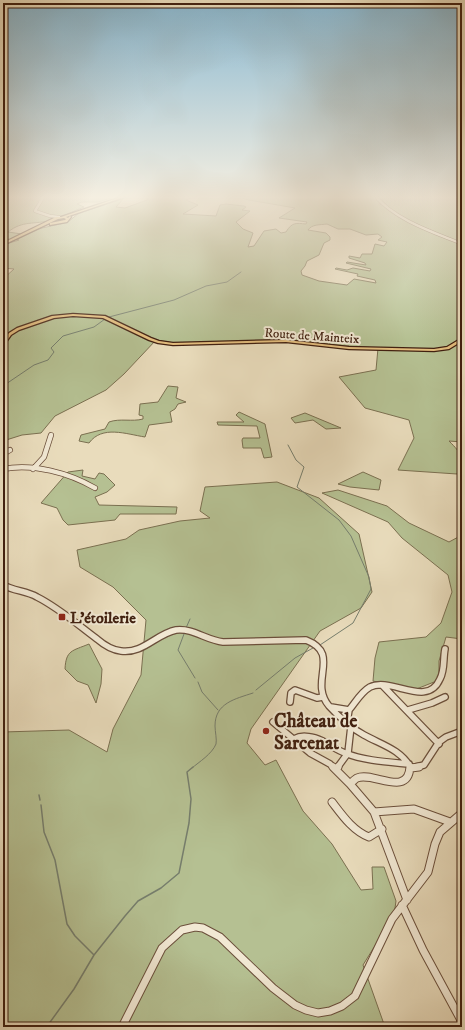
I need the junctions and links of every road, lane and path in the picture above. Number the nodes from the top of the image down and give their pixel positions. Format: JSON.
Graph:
{"nodes":[{"id":1,"x":462,"y":339,"type":"edge"},
{"id":2,"x":3,"y":344,"type":"edge"},
{"id":3,"x":51,"y":435,"type":"dead end"},
{"id":4,"x":10,"y":450,"type":"dead end"},
{"id":5,"x":3,"y":454,"type":"edge"},
{"id":6,"x":33,"y":468,"type":"junction"},
{"id":7,"x":3,"y":469,"type":"edge"},
{"id":8,"x":95,"y":488,"type":"dead end"},
{"id":9,"x":3,"y":524,"type":"edge"},
{"id":10,"x":3,"y":540,"type":"edge"},
{"id":11,"x":3,"y":585,"type":"edge"},
{"id":12,"x":446,"y":649,"type":"dead end"},
{"id":13,"x":384,"y":686,"type":"junction"},
{"id":14,"x":323,"y":696,"type":"junction"},
{"id":15,"x":445,"y":697,"type":"dead end"},
{"id":16,"x":290,"y":702,"type":"dead end"},
{"id":17,"x":330,"y":707,"type":"junction"},
{"id":18,"x":349,"y":710,"type":"junction"},
{"id":19,"x":408,"y":710,"type":"junction"},
{"id":20,"x":273,"y":722,"type":"dead end"},
{"id":21,"x":349,"y":724,"type":"junction"},
{"id":22,"x":462,"y":732,"type":"edge"},
{"id":23,"x":294,"y":739,"type":"junction"},
{"id":24,"x":438,"y":744,"type":"junction"},
{"id":25,"x":348,"y":753,"type":"junction"},
{"id":26,"x":410,"y":766,"type":"junction"},
{"id":27,"x":336,"y":770,"type":"junction"},
{"id":28,"x":350,"y":784,"type":"junction"},
{"id":29,"x":332,"y":802,"type":"dead end"},
{"id":30,"x":374,"y":812,"type":"junction"},
{"id":31,"x":462,"y":813,"type":"edge"},
{"id":32,"x":450,"y":822,"type":"junction"},
{"id":33,"x":382,"y":829,"type":"junction"},
{"id":34,"x":404,"y":903,"type":"junction"},
{"id":35,"x":462,"y":1022,"type":"edge"},
{"id":36,"x":122,"y":1027,"type":"edge"}],
"edges":[{"from":1,"to":2,"type":"main road","name":"Route de Mainteix"},
{"from":3,"to":6,"type":"street"},
{"from":4,"to":5,"type":"street"},
{"from":6,"to":7,"type":"street"},
{"from":6,"to":8,"type":"street"},
{"from":9,"to":10,"type":"street"},
{"from":11,"to":14,"type":"street"},
{"from":12,"to":13,"type":"street"},
{"from":13,"to":18,"type":"street"},
{"from":13,"to":19,"type":"street"},
{"from":14,"to":16,"type":"street"},
{"from":14,"to":17,"type":"street"},
{"from":15,"to":19,"type":"street"},
{"from":17,"to":18,"type":"street"},
{"from":17,"to":21,"type":"street"},
{"from":18,"to":21,"type":"street"},
{"from":19,"to":24,"type":"street"},
{"from":20,"to":23,"type":"street"},
{"from":21,"to":25,"type":"street"},
{"from":21,"to":26,"type":"street"},
{"from":22,"to":24,"type":"street"},
{"from":23,"to":25,"type":"street"},
{"from":23,"to":27,"type":"street"},
{"from":24,"to":26,"type":"street"},
{"from":25,"to":26,"type":"street"},
{"from":25,"to":27,"type":"street"},
{"from":26,"to":28,"type":"street"},
{"from":27,"to":28,"type":"street"},
{"from":28,"to":30,"type":"street"},
{"from":29,"to":33,"type":"street"},
{"from":30,"to":32,"type":"street"},
{"from":30,"to":33,"type":"street"},
{"from":31,"to":32,"type":"street"},
{"from":32,"to":34,"type":"street"},
{"from":33,"to":34,"type":"street"},
{"from":34,"to":35,"type":"street"},
{"from":34,"to":36,"type":"street"}]}
